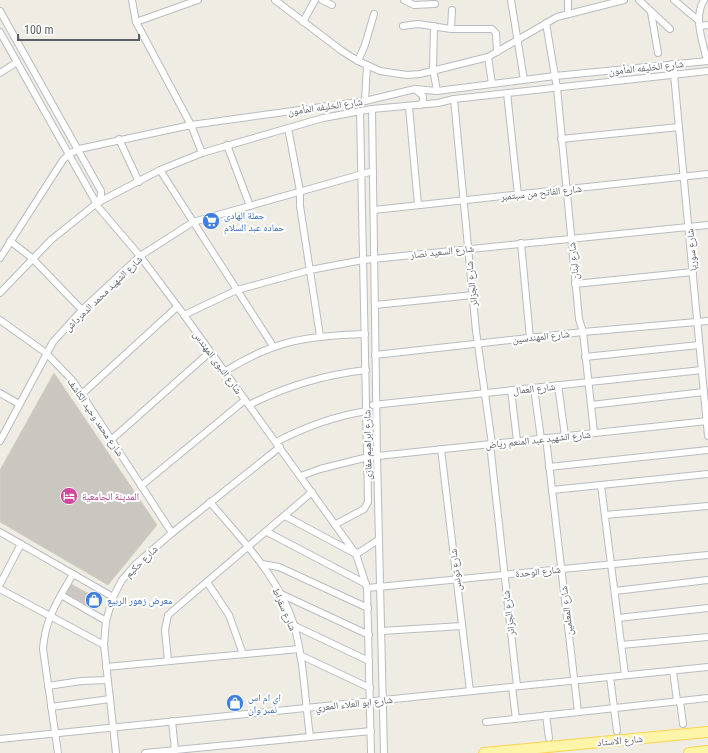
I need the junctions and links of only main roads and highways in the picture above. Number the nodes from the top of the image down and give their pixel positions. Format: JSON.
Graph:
{"nodes":[{"id":1,"x":708,"y":732,"type":"edge"},
{"id":2,"x":559,"y":749,"type":"edge"},
{"id":3,"x":708,"y":751,"type":"edge"},
{"id":4,"x":504,"y":752,"type":"edge"},
{"id":5,"x":484,"y":753,"type":"edge"},
{"id":6,"x":689,"y":753,"type":"edge"}],
"edges":[{"from":1,"to":2,"type":"main road","name":"شارع الاستاد"},
{"from":2,"to":4,"type":"main road","name":"شارع الاستاد"},
{"from":3,"to":6,"type":"main road"},
{"from":4,"to":5,"type":"main road","name":"شارع الاستاد"}]}
